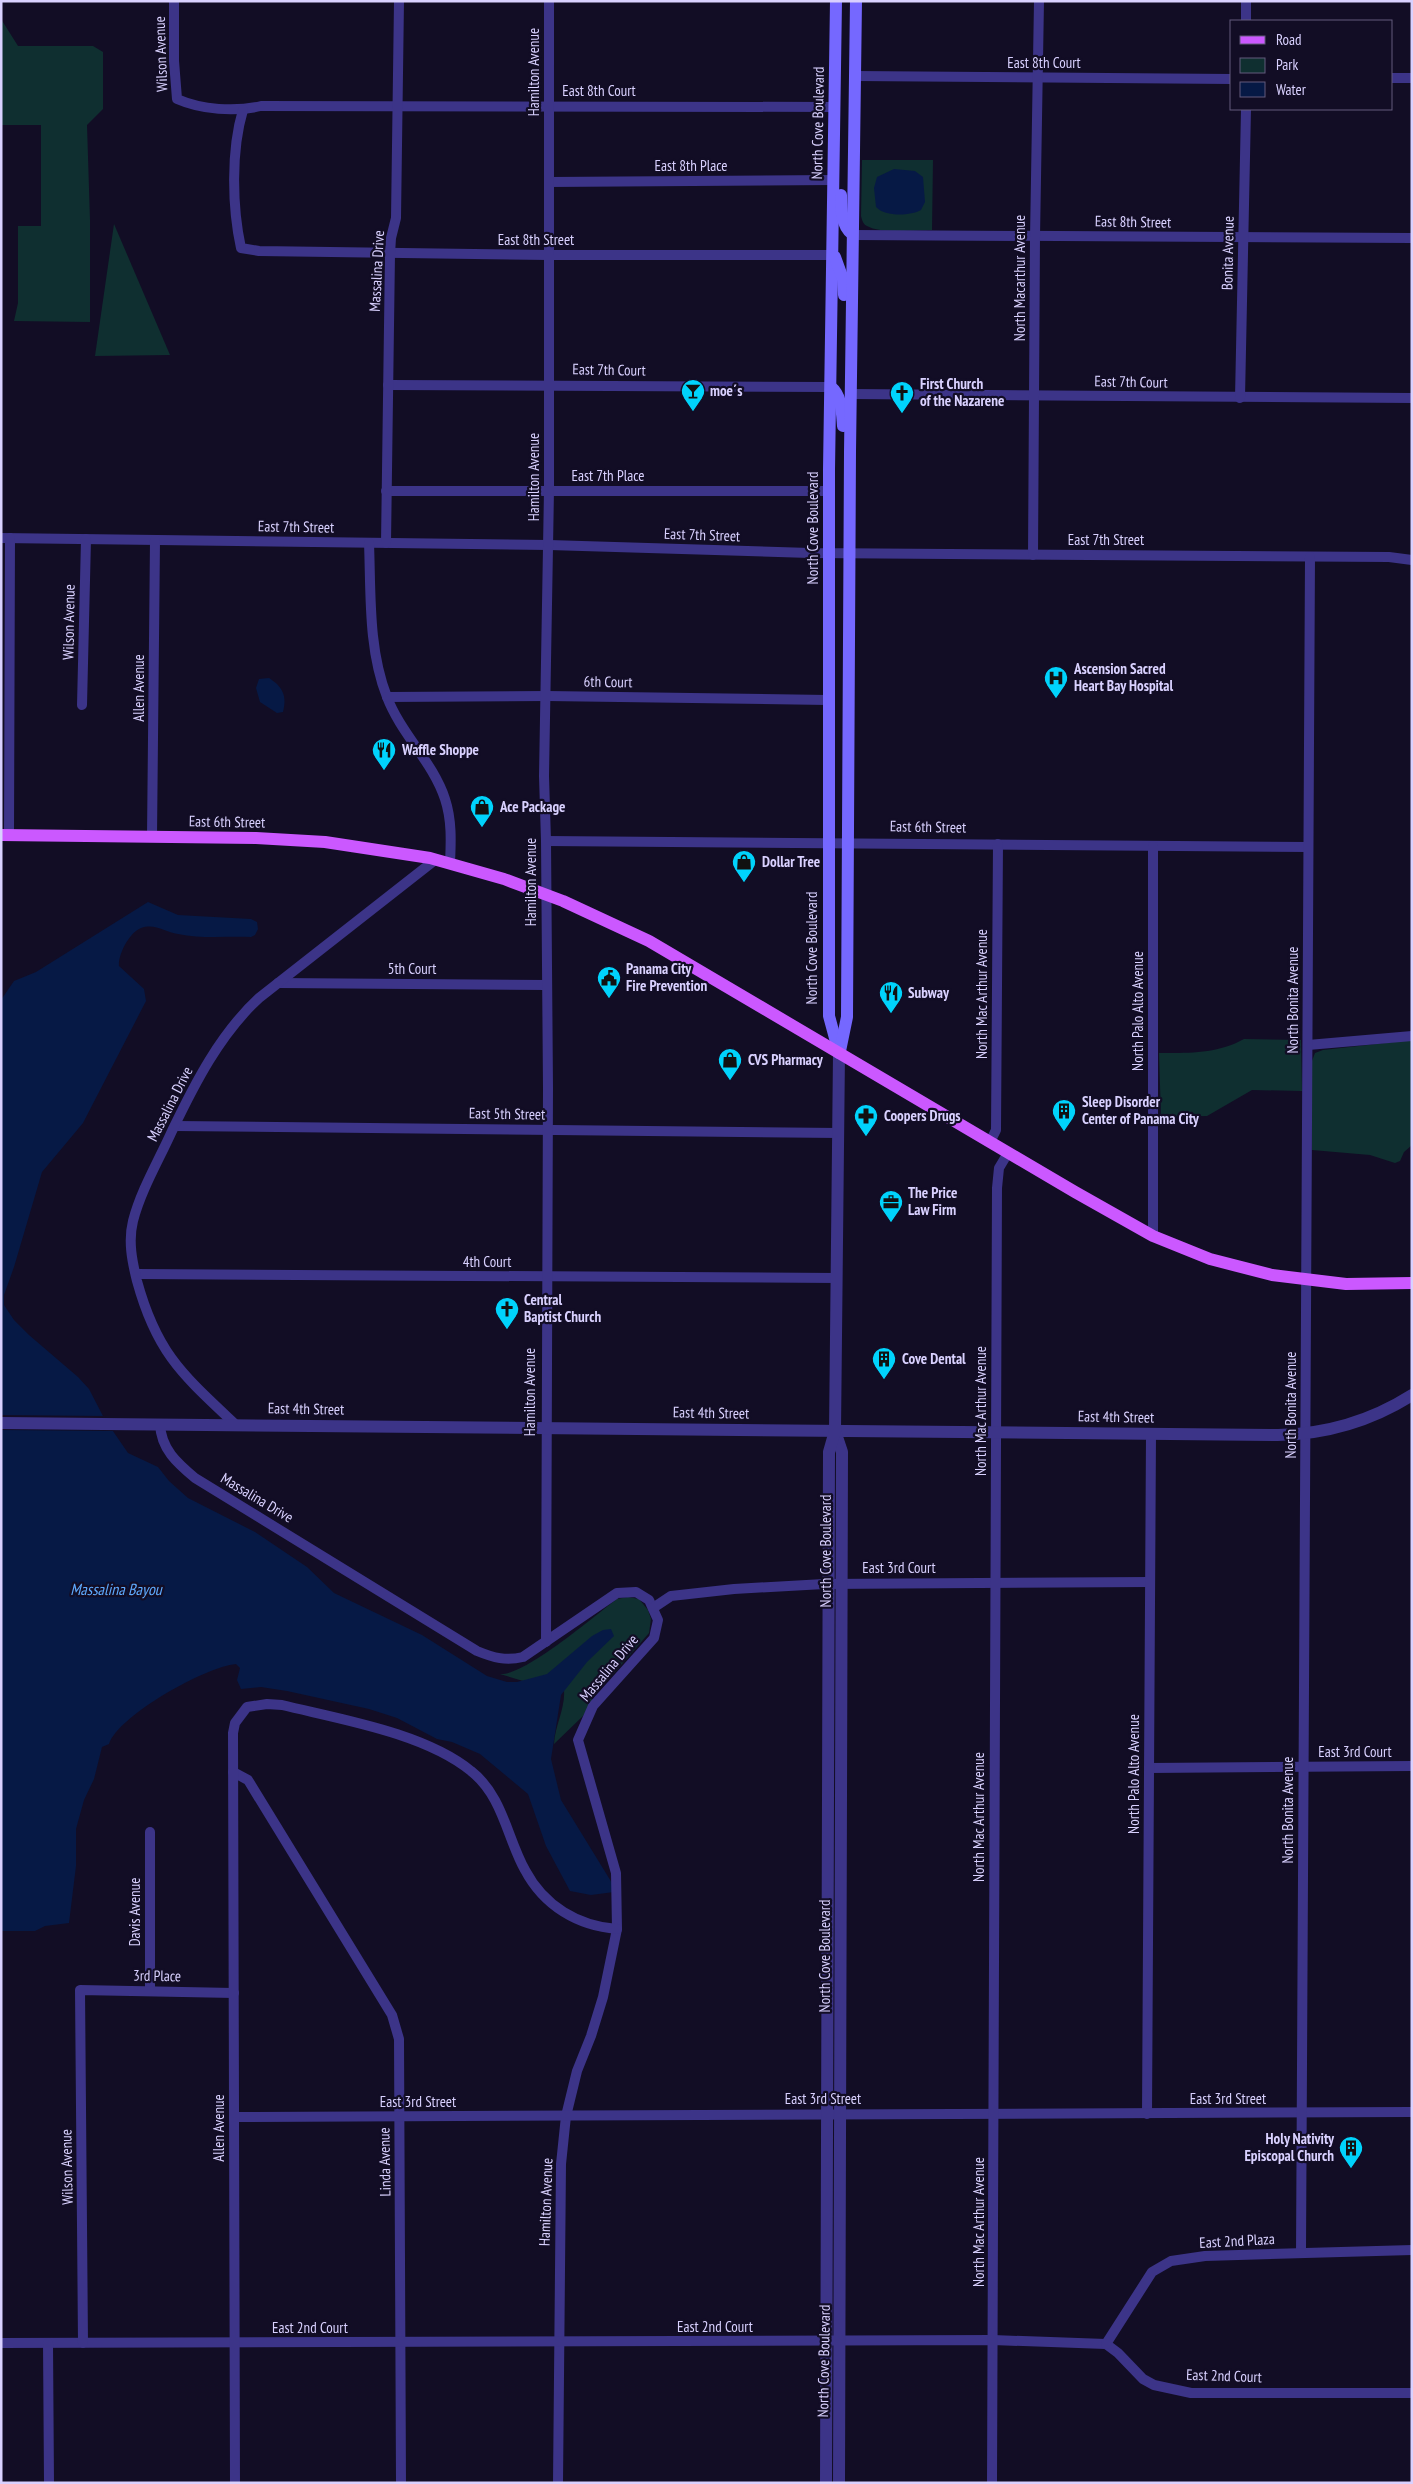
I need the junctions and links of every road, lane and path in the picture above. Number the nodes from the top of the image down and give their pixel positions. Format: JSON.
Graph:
{"nodes":[{"id":1,"x":174,"y":1,"type":"edge"},
{"id":2,"x":399,"y":1,"type":"edge"},
{"id":3,"x":549,"y":1,"type":"edge"},
{"id":4,"x":836,"y":1,"type":"edge"},
{"id":5,"x":848,"y":1,"type":"edge"},
{"id":6,"x":856,"y":1,"type":"edge"},
{"id":7,"x":1039,"y":1,"type":"edge"},
{"id":8,"x":1246,"y":1,"type":"edge"},
{"id":9,"x":1246,"y":20,"type":"edge"},
{"id":10,"x":856,"y":43,"type":"junction"},
{"id":11,"x":855,"y":76,"type":"junction"},
{"id":12,"x":1038,"y":78,"type":"junction"},
{"id":13,"x":1393,"y":78,"type":"edge"},
{"id":14,"x":1412,"y":78,"type":"edge"},
{"id":15,"x":1230,"y":79,"type":"edge"},
{"id":16,"x":396,"y":106,"type":"junction"},
{"id":17,"x":549,"y":106,"type":"junction"},
{"id":18,"x":834,"y":107,"type":"junction"},
{"id":19,"x":243,"y":110,"type":"junction"},
{"id":20,"x":1246,"y":110,"type":"edge"},
{"id":21,"x":834,"y":141,"type":"junction"},
{"id":22,"x":834,"y":180,"type":"junction"},
{"id":23,"x":549,"y":182,"type":"junction"},
{"id":24,"x":853,"y":234,"type":"junction"},
{"id":25,"x":1035,"y":236,"type":"junction"},
{"id":26,"x":1412,"y":238,"type":"edge"},
{"id":27,"x":1244,"y":239,"type":"junction"},
{"id":28,"x":390,"y":254,"type":"junction"},
{"id":29,"x":549,"y":255,"type":"junction"},
{"id":30,"x":832,"y":255,"type":"junction"},
{"id":31,"x":851,"y":346,"type":"junction"},
{"id":32,"x":388,"y":385,"type":"junction"},
{"id":33,"x":548,"y":385,"type":"junction"},
{"id":34,"x":830,"y":387,"type":"junction"},
{"id":35,"x":850,"y":394,"type":"junction"},
{"id":36,"x":1035,"y":397,"type":"junction"},
{"id":37,"x":1240,"y":398,"type":"junction"},
{"id":38,"x":1412,"y":398,"type":"edge"},
{"id":39,"x":850,"y":452,"type":"junction"},
{"id":40,"x":549,"y":490,"type":"junction"},
{"id":41,"x":386,"y":491,"type":"junction"},
{"id":42,"x":829,"y":492,"type":"junction"},
{"id":43,"x":6,"y":538,"type":"edge"},
{"id":44,"x":86,"y":539,"type":"junction"},
{"id":45,"x":154,"y":540,"type":"junction"},
{"id":46,"x":369,"y":542,"type":"junction"},
{"id":47,"x":386,"y":542,"type":"junction"},
{"id":48,"x":549,"y":546,"type":"junction"},
{"id":49,"x":829,"y":554,"type":"junction"},
{"id":50,"x":850,"y":554,"type":"junction"},
{"id":51,"x":1033,"y":555,"type":"junction"},
{"id":52,"x":1310,"y":557,"type":"junction"},
{"id":53,"x":1412,"y":560,"type":"edge"},
{"id":54,"x":547,"y":696,"type":"junction"},
{"id":55,"x":387,"y":697,"type":"junction"},
{"id":56,"x":828,"y":700,"type":"junction"},
{"id":57,"x":82,"y":705,"type":"dead end"},
{"id":58,"x":5,"y":835,"type":"edge"},
{"id":59,"x":152,"y":836,"type":"junction"},
{"id":60,"x":546,"y":841,"type":"junction"},
{"id":61,"x":829,"y":843,"type":"junction"},
{"id":62,"x":848,"y":843,"type":"junction"},
{"id":63,"x":998,"y":844,"type":"junction"},
{"id":64,"x":1153,"y":846,"type":"junction"},
{"id":65,"x":1308,"y":848,"type":"junction"},
{"id":66,"x":435,"y":860,"type":"junction"},
{"id":67,"x":450,"y":863,"type":"junction"},
{"id":68,"x":546,"y":894,"type":"junction"},
{"id":69,"x":278,"y":983,"type":"junction"},
{"id":70,"x":547,"y":985,"type":"junction"},
{"id":71,"x":1412,"y":1036,"type":"edge"},
{"id":72,"x":1308,"y":1045,"type":"junction"},
{"id":73,"x":839,"y":1053,"type":"junction"},
{"id":74,"x":175,"y":1126,"type":"junction"},
{"id":75,"x":547,"y":1130,"type":"junction"},
{"id":76,"x":839,"y":1133,"type":"junction"},
{"id":77,"x":990,"y":1142,"type":"junction"},
{"id":78,"x":1008,"y":1153,"type":"junction"},
{"id":79,"x":1153,"y":1236,"type":"junction"},
{"id":80,"x":136,"y":1274,"type":"junction"},
{"id":81,"x":546,"y":1278,"type":"junction"},
{"id":82,"x":837,"y":1278,"type":"junction"},
{"id":83,"x":1306,"y":1280,"type":"junction"},
{"id":84,"x":1412,"y":1283,"type":"edge"},
{"id":85,"x":1412,"y":1395,"type":"edge"},
{"id":86,"x":1,"y":1423,"type":"edge"},
{"id":87,"x":160,"y":1424,"type":"junction"},
{"id":88,"x":236,"y":1425,"type":"junction"},
{"id":89,"x":545,"y":1428,"type":"junction"},
{"id":90,"x":835,"y":1431,"type":"junction"},
{"id":91,"x":996,"y":1432,"type":"junction"},
{"id":92,"x":1151,"y":1434,"type":"junction"},
{"id":93,"x":1306,"y":1434,"type":"junction"},
{"id":94,"x":1150,"y":1582,"type":"junction"},
{"id":95,"x":995,"y":1583,"type":"junction"},
{"id":96,"x":829,"y":1584,"type":"junction"},
{"id":97,"x":842,"y":1584,"type":"junction"},
{"id":98,"x":653,"y":1608,"type":"junction"},
{"id":99,"x":546,"y":1642,"type":"junction"},
{"id":100,"x":1412,"y":1766,"type":"edge"},
{"id":101,"x":1303,"y":1767,"type":"junction"},
{"id":102,"x":1149,"y":1768,"type":"junction"},
{"id":103,"x":233,"y":1772,"type":"junction"},
{"id":104,"x":150,"y":1832,"type":"dead end"},
{"id":105,"x":835,"y":1853,"type":"junction"},
{"id":106,"x":617,"y":1929,"type":"junction"},
{"id":107,"x":80,"y":1990,"type":"joint"},
{"id":108,"x":150,"y":1991,"type":"junction"},
{"id":109,"x":234,"y":1992,"type":"junction"},
{"id":110,"x":1412,"y":2112,"type":"edge"},
{"id":111,"x":828,"y":2114,"type":"junction"},
{"id":112,"x":841,"y":2114,"type":"junction"},
{"id":113,"x":994,"y":2114,"type":"junction"},
{"id":114,"x":1148,"y":2114,"type":"junction"},
{"id":115,"x":1302,"y":2114,"type":"junction"},
{"id":116,"x":566,"y":2116,"type":"junction"},
{"id":117,"x":234,"y":2117,"type":"junction"},
{"id":118,"x":400,"y":2117,"type":"junction"},
{"id":119,"x":1412,"y":2250,"type":"edge"},
{"id":120,"x":1301,"y":2253,"type":"junction"},
{"id":121,"x":993,"y":2340,"type":"junction"},
{"id":122,"x":559,"y":2342,"type":"junction"},
{"id":123,"x":827,"y":2342,"type":"junction"},
{"id":124,"x":840,"y":2342,"type":"junction"},
{"id":125,"x":1,"y":2343,"type":"edge"},
{"id":126,"x":48,"y":2343,"type":"junction"},
{"id":127,"x":402,"y":2343,"type":"junction"},
{"id":128,"x":83,"y":2344,"type":"junction"},
{"id":129,"x":235,"y":2344,"type":"junction"},
{"id":130,"x":1106,"y":2344,"type":"junction"},
{"id":131,"x":1412,"y":2393,"type":"edge"},
{"id":132,"x":49,"y":2483,"type":"edge"},
{"id":133,"x":236,"y":2483,"type":"edge"},
{"id":134,"x":401,"y":2483,"type":"edge"},
{"id":135,"x":558,"y":2483,"type":"edge"},
{"id":136,"x":826,"y":2483,"type":"edge"},
{"id":137,"x":839,"y":2483,"type":"edge"},
{"id":138,"x":992,"y":2483,"type":"edge"}],
"edges":[{"from":1,"to":19,"type":"street","name":"Wilson Avenue"},
{"from":2,"to":16,"type":"street","name":"Massalina Drive"},
{"from":3,"to":17,"type":"street","name":"Hamilton Avenue"},
{"from":4,"to":18,"type":"main road","name":"North Cove Boulevard"},
{"from":5,"to":10,"type":"main road"},
{"from":6,"to":10,"type":"main road","name":"North Cove Boulevard"},
{"from":7,"to":12,"type":"street","name":"North Macarthur Avenue"},
{"from":8,"to":9,"type":"street"},
{"from":10,"to":11,"type":"main road","name":"North Cove Boulevard"},
{"from":11,"to":12,"type":"street","name":"East 8th Court"},
{"from":11,"to":24,"type":"main road","name":"North Cove Boulevard"},
{"from":12,"to":15,"type":"street","name":"East 8th Court"},
{"from":12,"to":25,"type":"street","name":"North Macarthur Avenue"},
{"from":13,"to":14,"type":"street"},
{"from":16,"to":17,"type":"street","name":"East 8th Court"},
{"from":16,"to":19,"type":"street","name":"East 8th Court"},
{"from":16,"to":28,"type":"street","name":"Massalina Drive"},
{"from":17,"to":18,"type":"street","name":"East 8th Court"},
{"from":17,"to":23,"type":"street","name":"Hamilton Avenue"},
{"from":18,"to":21,"type":"main road","name":"North Cove Boulevard"},
{"from":19,"to":28,"type":"street","name":"East 8th Street"},
{"from":20,"to":27,"type":"street","name":"Bonita Avenue"},
{"from":21,"to":22,"type":"main road","name":"North Cove Boulevard"},
{"from":21,"to":24,"type":"main road"},
{"from":22,"to":23,"type":"street","name":"East 8th Place"},
{"from":22,"to":30,"type":"main road","name":"North Cove Boulevard"},
{"from":23,"to":29,"type":"street","name":"Hamilton Avenue"},
{"from":24,"to":25,"type":"street","name":"East 8th Street"},
{"from":24,"to":31,"type":"main road","name":"North Cove Boulevard"},
{"from":25,"to":27,"type":"street","name":"East 8th Street"},
{"from":25,"to":36,"type":"street","name":"North Macarthur Avenue"},
{"from":26,"to":27,"type":"street","name":"East 8th Street"},
{"from":27,"to":37,"type":"street","name":"Bonita Avenue"},
{"from":28,"to":29,"type":"street","name":"East 8th Street"},
{"from":28,"to":32,"type":"street","name":"Massalina Drive"},
{"from":29,"to":30,"type":"street","name":"East 8th Street"},
{"from":29,"to":33,"type":"street","name":"Hamilton Avenue"},
{"from":30,"to":31,"type":"main road"},
{"from":30,"to":34,"type":"main road","name":"North Cove Boulevard"},
{"from":31,"to":35,"type":"main road","name":"North Cove Boulevard"},
{"from":32,"to":33,"type":"street","name":"East 7th Court"},
{"from":32,"to":41,"type":"street","name":"Massalina Drive"},
{"from":33,"to":34,"type":"street","name":"East 7th Court"},
{"from":33,"to":40,"type":"street","name":"Hamilton Avenue"},
{"from":34,"to":39,"type":"main road"},
{"from":34,"to":42,"type":"main road","name":"North Cove Boulevard"},
{"from":35,"to":36,"type":"street","name":"East 7th Court"},
{"from":35,"to":39,"type":"main road","name":"North Cove Boulevard"},
{"from":36,"to":37,"type":"street","name":"East 7th Court"},
{"from":36,"to":51,"type":"street","name":"North Macarthur Avenue"},
{"from":37,"to":38,"type":"street","name":"East 7th Court"},
{"from":39,"to":50,"type":"main road","name":"North Cove Boulevard"},
{"from":40,"to":41,"type":"street","name":"East 7th Place"},
{"from":40,"to":42,"type":"street","name":"East 7th Place"},
{"from":40,"to":48,"type":"street","name":"Hamilton Avenue"},
{"from":41,"to":47,"type":"street","name":"Massalina Drive"},
{"from":42,"to":49,"type":"main road","name":"North Cove Boulevard"},
{"from":43,"to":44,"type":"street","name":"East 7th Street"},
{"from":43,"to":58,"type":"street"},
{"from":44,"to":45,"type":"street","name":"East 7th Street"},
{"from":44,"to":57,"type":"street","name":"Wilson Avenue"},
{"from":45,"to":46,"type":"street","name":"East 7th Street"},
{"from":45,"to":59,"type":"street","name":"Allen Avenue"},
{"from":46,"to":47,"type":"street","name":"East 7th Street"},
{"from":46,"to":55,"type":"street"},
{"from":47,"to":48,"type":"street","name":"East 7th Street"},
{"from":48,"to":49,"type":"street","name":"East 7th Street"},
{"from":48,"to":54,"type":"street","name":"Hamilton Avenue"},
{"from":49,"to":50,"type":"street","name":"East 7th Street"},
{"from":49,"to":56,"type":"main road","name":"North Cove Boulevard"},
{"from":50,"to":51,"type":"street","name":"East 7th Street"},
{"from":50,"to":62,"type":"main road","name":"North Cove Boulevard"},
{"from":51,"to":52,"type":"street","name":"East 7th Street"},
{"from":52,"to":53,"type":"street","name":"East 7th Street"},
{"from":52,"to":65,"type":"street","name":"North Bonita Avenue"},
{"from":54,"to":55,"type":"street","name":"6th Court"},
{"from":54,"to":56,"type":"street","name":"6th Court"},
{"from":54,"to":60,"type":"street","name":"Hamilton Avenue"},
{"from":55,"to":67,"type":"street"},
{"from":56,"to":61,"type":"main road","name":"North Cove Boulevard"},
{"from":58,"to":59,"type":"main road","name":"East 6th Street"},
{"from":59,"to":66,"type":"main road","name":"East 6th Street"},
{"from":60,"to":61,"type":"street","name":"East 6th Street"},
{"from":60,"to":68,"type":"street","name":"Hamilton Avenue"},
{"from":61,"to":62,"type":"street","name":"East 6th Street"},
{"from":61,"to":73,"type":"main road","name":"North Cove Boulevard"},
{"from":62,"to":63,"type":"street","name":"East 6th Street"},
{"from":62,"to":73,"type":"main road","name":"North Cove Boulevard"},
{"from":63,"to":64,"type":"street","name":"East 6th Street"},
{"from":63,"to":77,"type":"street","name":"North Mac Arthur Avenue"},
{"from":64,"to":65,"type":"street","name":"East 6th Street"},
{"from":64,"to":79,"type":"street","name":"North Palo Alto Avenue"},
{"from":65,"to":72,"type":"street","name":"North Bonita Avenue"},
{"from":66,"to":67,"type":"main road","name":"East 6th Street"},
{"from":66,"to":69,"type":"street","name":"Massalina Drive"},
{"from":67,"to":68,"type":"main road","name":"East 6th Street"},
{"from":68,"to":70,"type":"street","name":"Hamilton Avenue"},
{"from":68,"to":73,"type":"main road","name":"East 6th Street"},
{"from":69,"to":70,"type":"street","name":"5th Court"},
{"from":69,"to":74,"type":"street","name":"Massalina Drive"},
{"from":70,"to":75,"type":"street","name":"Hamilton Avenue"},
{"from":71,"to":72,"type":"street"},
{"from":72,"to":83,"type":"street","name":"North Bonita Avenue"},
{"from":73,"to":76,"type":"street","name":"North Cove Boulevard"},
{"from":73,"to":77,"type":"main road","name":"East 6th Street"},
{"from":74,"to":75,"type":"street","name":"East 5th Street"},
{"from":74,"to":80,"type":"street","name":"Massalina Drive"},
{"from":75,"to":76,"type":"street","name":"East 5th Street"},
{"from":75,"to":81,"type":"street","name":"Hamilton Avenue"},
{"from":76,"to":82,"type":"street","name":"North Cove Boulevard"},
{"from":77,"to":78,"type":"main road","name":"East 6th Street"},
{"from":78,"to":79,"type":"main road","name":"East 6th Street"},
{"from":78,"to":91,"type":"street","name":"North Mac Arthur Avenue"},
{"from":79,"to":83,"type":"main road","name":"East 6th Street"},
{"from":80,"to":81,"type":"street","name":"4th Court"},
{"from":80,"to":88,"type":"street","name":"Massalina Drive"},
{"from":81,"to":82,"type":"street","name":"4th Court"},
{"from":81,"to":89,"type":"street","name":"Hamilton Avenue"},
{"from":82,"to":90,"type":"street","name":"North Cove Boulevard"},
{"from":83,"to":84,"type":"main road","name":"East 6th Street"},
{"from":83,"to":93,"type":"street","name":"North Bonita Avenue"},
{"from":85,"to":93,"type":"street","name":"East 4th Street"},
{"from":86,"to":87,"type":"street","name":"East 4th Street"},
{"from":87,"to":88,"type":"street","name":"East 4th Street"},
{"from":87,"to":99,"type":"street","name":"Massalina Drive"},
{"from":88,"to":89,"type":"street","name":"East 4th Street"},
{"from":89,"to":90,"type":"street","name":"East 4th Street"},
{"from":89,"to":99,"type":"street","name":"Hamilton Avenue"},
{"from":90,"to":91,"type":"street","name":"East 4th Street"},
{"from":90,"to":96,"type":"street","name":"North Cove Boulevard"},
{"from":90,"to":97,"type":"street","name":"North Cove Boulevard"},
{"from":91,"to":92,"type":"street","name":"East 4th Street"},
{"from":91,"to":95,"type":"street","name":"North Mac Arthur Avenue"},
{"from":92,"to":93,"type":"street","name":"East 4th Street"},
{"from":92,"to":94,"type":"street","name":"North Palo Alto Avenue"},
{"from":93,"to":101,"type":"street","name":"North Bonita Avenue"},
{"from":94,"to":95,"type":"street","name":"East 3rd Court"},
{"from":94,"to":102,"type":"street","name":"North Palo Alto Avenue"},
{"from":95,"to":97,"type":"street","name":"East 3rd Court"},
{"from":95,"to":113,"type":"street","name":"North Mac Arthur Avenue"},
{"from":96,"to":97,"type":"street","name":"East 3rd Court"},
{"from":96,"to":98,"type":"street","name":"East 3rd Court"},
{"from":96,"to":105,"type":"street","name":"North Cove Boulevard"},
{"from":97,"to":105,"type":"street","name":"North Cove Boulevard"},
{"from":98,"to":99,"type":"street","name":"Massalina Drive"},
{"from":98,"to":106,"type":"street","name":"Massalina Drive"},
{"from":100,"to":101,"type":"street","name":"East 3rd Court"},
{"from":101,"to":102,"type":"street","name":"East 3rd Court"},
{"from":101,"to":115,"type":"street","name":"North Bonita Avenue"},
{"from":102,"to":114,"type":"street","name":"North Palo Alto Avenue"},
{"from":103,"to":106,"type":"street"},
{"from":103,"to":109,"type":"street","name":"Allen Avenue"},
{"from":103,"to":118,"type":"street","name":"Linda Avenue"},
{"from":104,"to":108,"type":"street","name":"Davis Avenue"},
{"from":105,"to":111,"type":"street","name":"North Cove Boulevard"},
{"from":105,"to":112,"type":"street","name":"North Cove Boulevard"},
{"from":106,"to":116,"type":"street","name":"Hamilton Avenue"},
{"from":107,"to":108,"type":"street","name":"3rd Place"},
{"from":107,"to":128,"type":"street","name":"Wilson Avenue"},
{"from":108,"to":109,"type":"street","name":"3rd Place"},
{"from":109,"to":117,"type":"street","name":"Allen Avenue"},
{"from":110,"to":115,"type":"street","name":"East 3rd Street"},
{"from":111,"to":112,"type":"street","name":"East 3rd Street"},
{"from":111,"to":116,"type":"street","name":"East 3rd Street"},
{"from":111,"to":123,"type":"street","name":"North Cove Boulevard"},
{"from":112,"to":113,"type":"street","name":"East 3rd Street"},
{"from":112,"to":124,"type":"street","name":"North Cove Boulevard"},
{"from":113,"to":114,"type":"street","name":"East 3rd Street"},
{"from":113,"to":121,"type":"street","name":"North Mac Arthur Avenue"},
{"from":114,"to":115,"type":"street","name":"East 3rd Street"},
{"from":115,"to":120,"type":"street","name":"North Bonita Avenue"},
{"from":116,"to":118,"type":"street","name":"East 3rd Street"},
{"from":116,"to":122,"type":"street","name":"Hamilton Avenue"},
{"from":117,"to":118,"type":"street","name":"East 3rd Street"},
{"from":117,"to":129,"type":"street","name":"Allen Avenue"},
{"from":118,"to":127,"type":"street","name":"Linda Avenue"},
{"from":119,"to":120,"type":"street","name":"East 2nd Plaza"},
{"from":120,"to":130,"type":"street","name":"East 2nd Plaza"},
{"from":121,"to":124,"type":"street","name":"East 2nd Court"},
{"from":121,"to":130,"type":"street","name":"East 2nd Court"},
{"from":121,"to":138,"type":"street","name":"North Mac Arthur Avenue"},
{"from":122,"to":123,"type":"street","name":"East 2nd Court"},
{"from":122,"to":127,"type":"street","name":"East 2nd Court"},
{"from":122,"to":135,"type":"street","name":"Hamilton Avenue"},
{"from":123,"to":124,"type":"street","name":"East 2nd Court"},
{"from":123,"to":136,"type":"street","name":"North Cove Boulevard"},
{"from":124,"to":137,"type":"street","name":"North Cove Boulevard"},
{"from":125,"to":126,"type":"street","name":"East 2nd Court"},
{"from":126,"to":128,"type":"street","name":"East 2nd Court"},
{"from":126,"to":132,"type":"street"},
{"from":127,"to":129,"type":"street","name":"East 2nd Court"},
{"from":127,"to":134,"type":"street","name":"Linda Avenue"},
{"from":128,"to":129,"type":"street","name":"East 2nd Court"},
{"from":129,"to":133,"type":"street","name":"Allen Avenue"},
{"from":130,"to":131,"type":"street","name":"East 2nd Court"}]}
